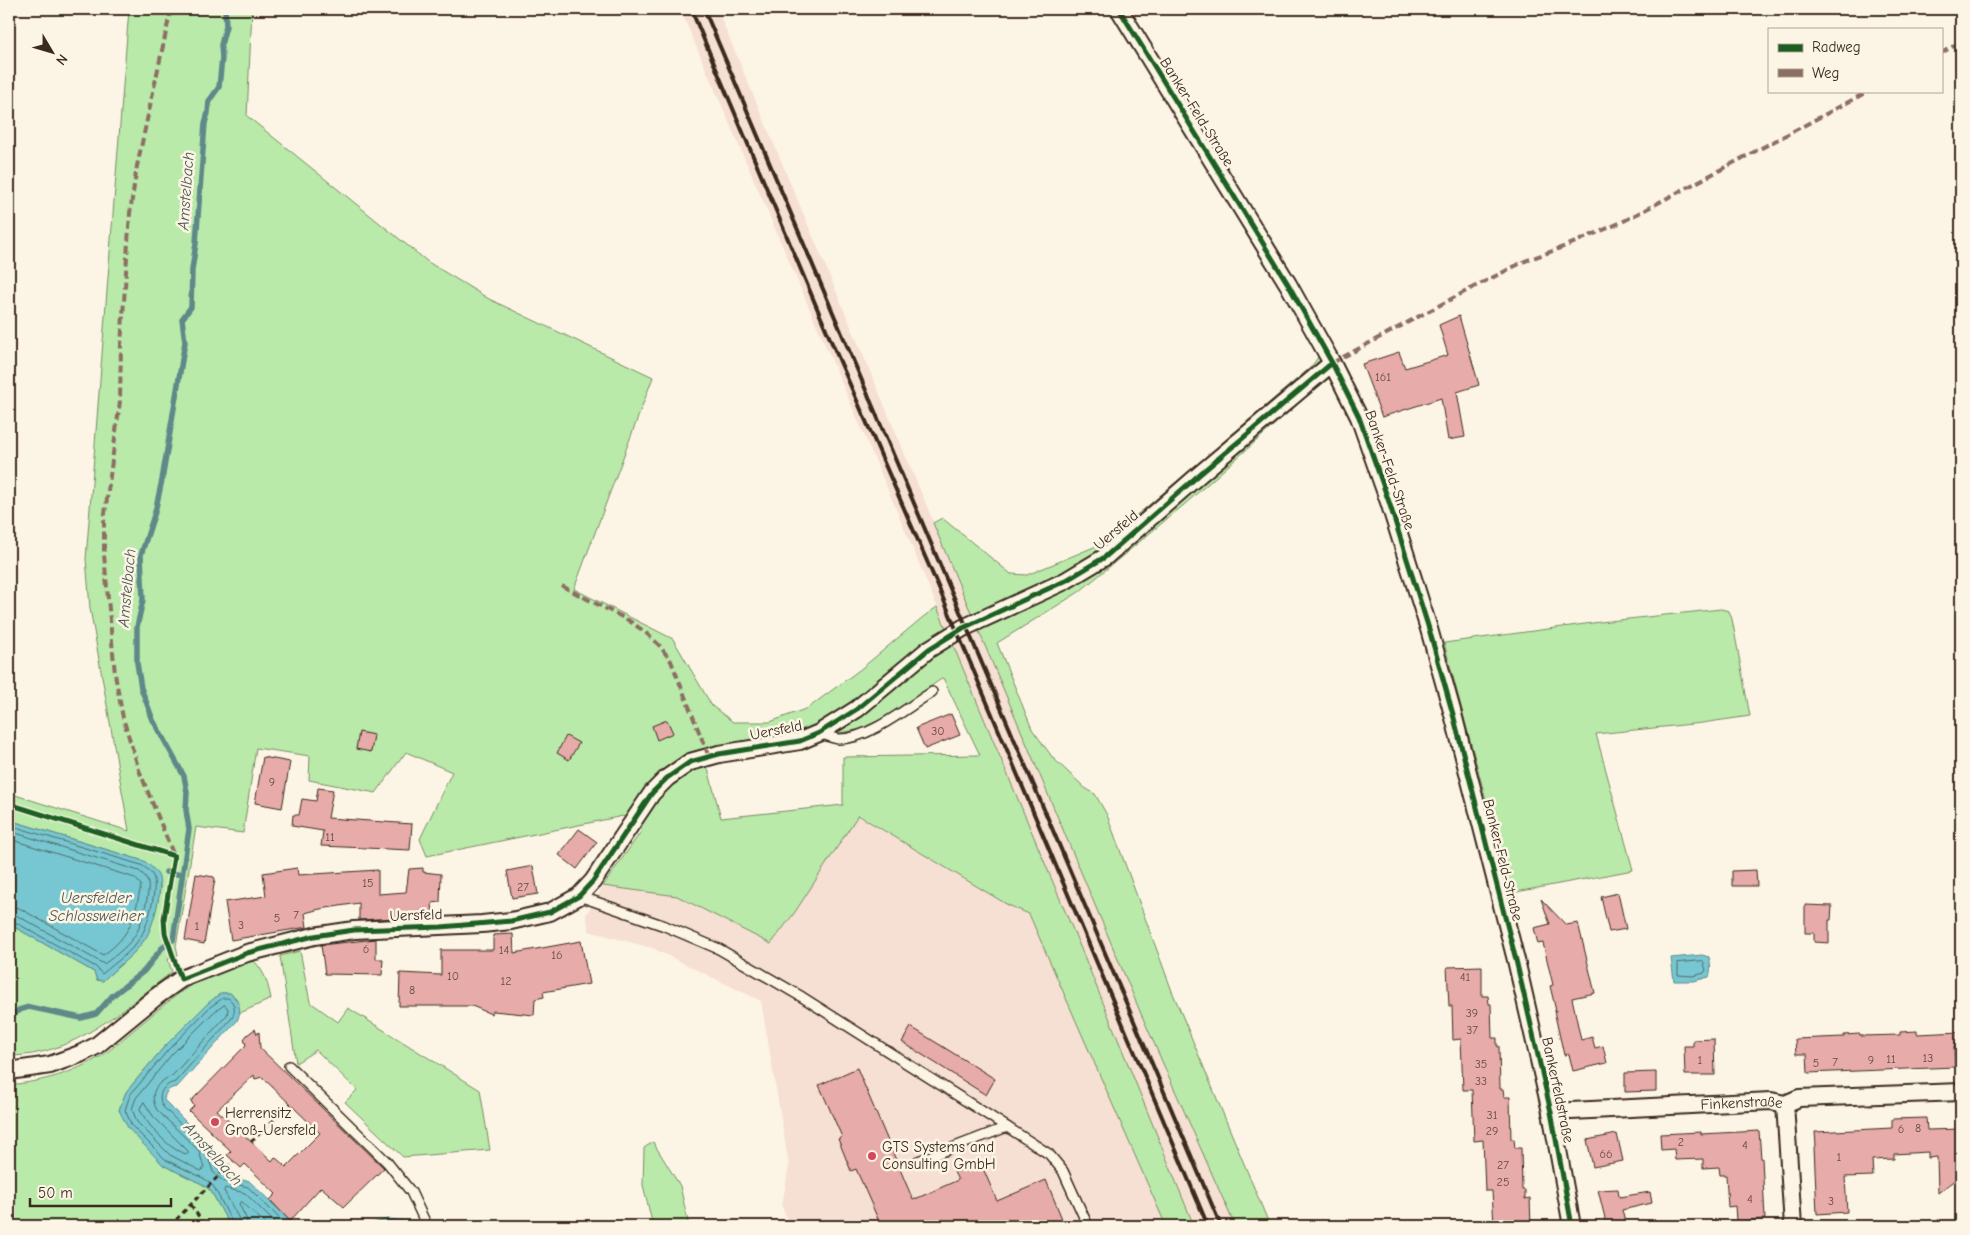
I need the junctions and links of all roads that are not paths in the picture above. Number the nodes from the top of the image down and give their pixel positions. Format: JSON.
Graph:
{"nodes":[{"id":1,"x":1119,"y":9,"type":"edge"},
{"id":2,"x":1332,"y":363,"type":"junction"},
{"id":3,"x":932,"y":692,"type":"dead end"},
{"id":4,"x":819,"y":733,"type":"junction"},
{"id":5,"x":578,"y":896,"type":"junction"},
{"id":6,"x":1516,"y":960,"type":"joint"},
{"id":7,"x":289,"y":1066,"type":"dead end"},
{"id":8,"x":9,"y":1071,"type":"edge"},
{"id":9,"x":1961,"y":1092,"type":"edge"},
{"id":10,"x":1785,"y":1104,"type":"junction"},
{"id":11,"x":1551,"y":1112,"type":"junction"},
{"id":12,"x":1007,"y":1127,"type":"junction"},
{"id":13,"x":918,"y":1161,"type":"dead end"},
{"id":14,"x":427,"y":1226,"type":"edge"},
{"id":15,"x":1088,"y":1226,"type":"edge"},
{"id":16,"x":1572,"y":1226,"type":"edge"},
{"id":17,"x":1793,"y":1226,"type":"edge"}],
"edges":[{"from":1,"to":2,"type":"street","name":"Banker-Feld-Straße"},
{"from":2,"to":4,"type":"street","name":"Uersfeld"},
{"from":2,"to":6,"type":"street","name":"Banker-Feld-Straße"},
{"from":3,"to":4,"type":"lane"},
{"from":4,"to":5,"type":"street","name":"Uersfeld"},
{"from":5,"to":8,"type":"street","name":"Uersfeld"},
{"from":5,"to":12,"type":"lane"},
{"from":6,"to":11,"type":"street","name":"Bankerfeldstraße"},
{"from":7,"to":14,"type":"lane"},
{"from":9,"to":10,"type":"street","name":"Finkenstraße"},
{"from":10,"to":11,"type":"street","name":"Finkenstraße"},
{"from":10,"to":17,"type":"street"},
{"from":11,"to":16,"type":"street","name":"Bankerfeldstraße"},
{"from":12,"to":13,"type":"lane"},
{"from":12,"to":15,"type":"lane"}]}
